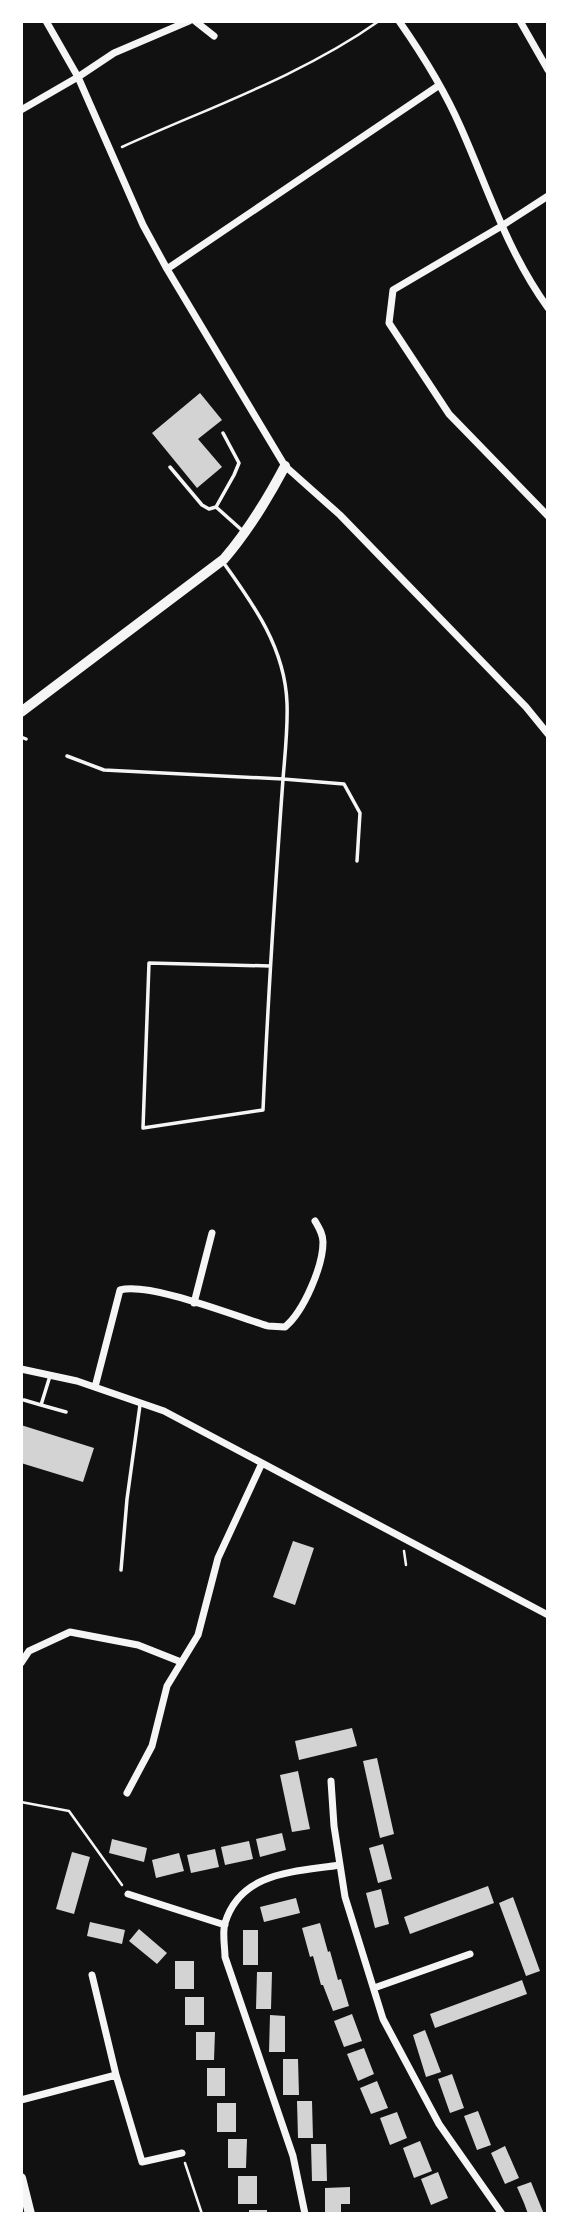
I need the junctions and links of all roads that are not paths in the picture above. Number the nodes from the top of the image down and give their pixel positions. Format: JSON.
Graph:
{"nodes":[{"id":1,"x":46,"y":21,"type":"edge"},
{"id":2,"x":188,"y":21,"type":"edge"},
{"id":3,"x":195,"y":21,"type":"edge"},
{"id":4,"x":398,"y":21,"type":"edge"},
{"id":5,"x":520,"y":21,"type":"edge"},
{"id":6,"x":214,"y":36,"type":"dead end"},
{"id":7,"x":548,"y":70,"type":"edge"},
{"id":8,"x":78,"y":77,"type":"junction"},
{"id":9,"x":438,"y":86,"type":"junction"},
{"id":10,"x":21,"y":110,"type":"edge"},
{"id":11,"x":548,"y":196,"type":"edge"},
{"id":12,"x":500,"y":227,"type":"junction"},
{"id":13,"x":167,"y":269,"type":"junction"},
{"id":14,"x":548,"y":308,"type":"edge"},
{"id":15,"x":223,"y":433,"type":"dead end"},
{"id":16,"x":285,"y":466,"type":"junction"},
{"id":17,"x":170,"y":467,"type":"dead end"},
{"id":18,"x":216,"y":507,"type":"junction"},
{"id":19,"x":548,"y":516,"type":"edge"},
{"id":20,"x":246,"y":533,"type":"junction"},
{"id":21,"x":221,"y":561,"type":"junction"},
{"id":22,"x":21,"y":712,"type":"edge"},
{"id":23,"x":548,"y":734,"type":"edge"},
{"id":24,"x":67,"y":756,"type":"dead end"},
{"id":25,"x":283,"y":779,"type":"junction"},
{"id":26,"x":357,"y":861,"type":"dead end"},
{"id":27,"x":270,"y":966,"type":"junction"},
{"id":28,"x":315,"y":1221,"type":"dead end"},
{"id":29,"x":212,"y":1233,"type":"dead end"},
{"id":30,"x":194,"y":1303,"type":"junction"},
{"id":31,"x":21,"y":1369,"type":"edge"},
{"id":32,"x":50,"y":1376,"type":"junction"},
{"id":33,"x":95,"y":1387,"type":"junction"},
{"id":34,"x":24,"y":1400,"type":"dead end"},
{"id":35,"x":141,"y":1403,"type":"junction"},
{"id":36,"x":41,"y":1405,"type":"junction"},
{"id":37,"x":66,"y":1412,"type":"dead end"},
{"id":38,"x":262,"y":1463,"type":"junction"},
{"id":39,"x":121,"y":1570,"type":"dead end"},
{"id":40,"x":548,"y":1615,"type":"edge"},
{"id":41,"x":181,"y":1662,"type":"junction"},
{"id":42,"x":21,"y":1663,"type":"edge"},
{"id":43,"x":331,"y":1781,"type":"dead end"},
{"id":44,"x":127,"y":1793,"type":"dead end"},
{"id":45,"x":340,"y":1865,"type":"junction"},
{"id":46,"x":128,"y":1894,"type":"road end"},
{"id":47,"x":225,"y":1925,"type":"junction"},
{"id":48,"x":470,"y":1954,"type":"dead end"},
{"id":49,"x":92,"y":1975,"type":"dead end"},
{"id":50,"x":373,"y":1988,"type":"junction"},
{"id":51,"x":116,"y":2075,"type":"junction"},
{"id":52,"x":21,"y":2099,"type":"edge"},
{"id":53,"x":182,"y":2153,"type":"road end"},
{"id":54,"x":21,"y":2178,"type":"edge"},
{"id":55,"x":30,"y":2214,"type":"edge"},
{"id":56,"x":305,"y":2214,"type":"edge"},
{"id":57,"x":502,"y":2214,"type":"edge"}],
"edges":[{"from":1,"to":8,"type":"street"},
{"from":2,"to":8,"type":"street"},
{"from":3,"to":6,"type":"street"},
{"from":4,"to":9,"type":"street"},
{"from":5,"to":7,"type":"street"},
{"from":8,"to":10,"type":"street"},
{"from":8,"to":13,"type":"street"},
{"from":9,"to":12,"type":"street"},
{"from":9,"to":13,"type":"street"},
{"from":11,"to":12,"type":"street"},
{"from":12,"to":14,"type":"street"},
{"from":12,"to":19,"type":"street"},
{"from":13,"to":16,"type":"street"},
{"from":15,"to":18,"type":"lane"},
{"from":16,"to":20,"type":"street"},
{"from":16,"to":23,"type":"street"},
{"from":17,"to":18,"type":"lane"},
{"from":18,"to":20,"type":"lane"},
{"from":20,"to":21,"type":"street"},
{"from":21,"to":22,"type":"street"},
{"from":21,"to":25,"type":"lane"},
{"from":24,"to":25,"type":"lane"},
{"from":25,"to":26,"type":"lane"},
{"from":25,"to":27,"type":"lane"},
{"from":27,"to":27,"type":"lane"},
{"from":28,"to":30,"type":"street"},
{"from":29,"to":30,"type":"street"},
{"from":30,"to":33,"type":"street"},
{"from":31,"to":32,"type":"street"},
{"from":32,"to":33,"type":"street"},
{"from":32,"to":36,"type":"lane"},
{"from":33,"to":35,"type":"street"},
{"from":34,"to":36,"type":"lane"},
{"from":35,"to":38,"type":"street"},
{"from":35,"to":39,"type":"lane"},
{"from":36,"to":37,"type":"lane"},
{"from":38,"to":40,"type":"street"},
{"from":38,"to":41,"type":"street"},
{"from":41,"to":42,"type":"street"},
{"from":41,"to":44,"type":"street"},
{"from":43,"to":45,"type":"street"},
{"from":45,"to":47,"type":"street"},
{"from":45,"to":50,"type":"street"},
{"from":46,"to":47,"type":"street"},
{"from":47,"to":56,"type":"street"},
{"from":48,"to":50,"type":"street"},
{"from":49,"to":51,"type":"street"},
{"from":50,"to":57,"type":"street"},
{"from":51,"to":52,"type":"street"},
{"from":51,"to":53,"type":"street"},
{"from":54,"to":55,"type":"street"}]}
